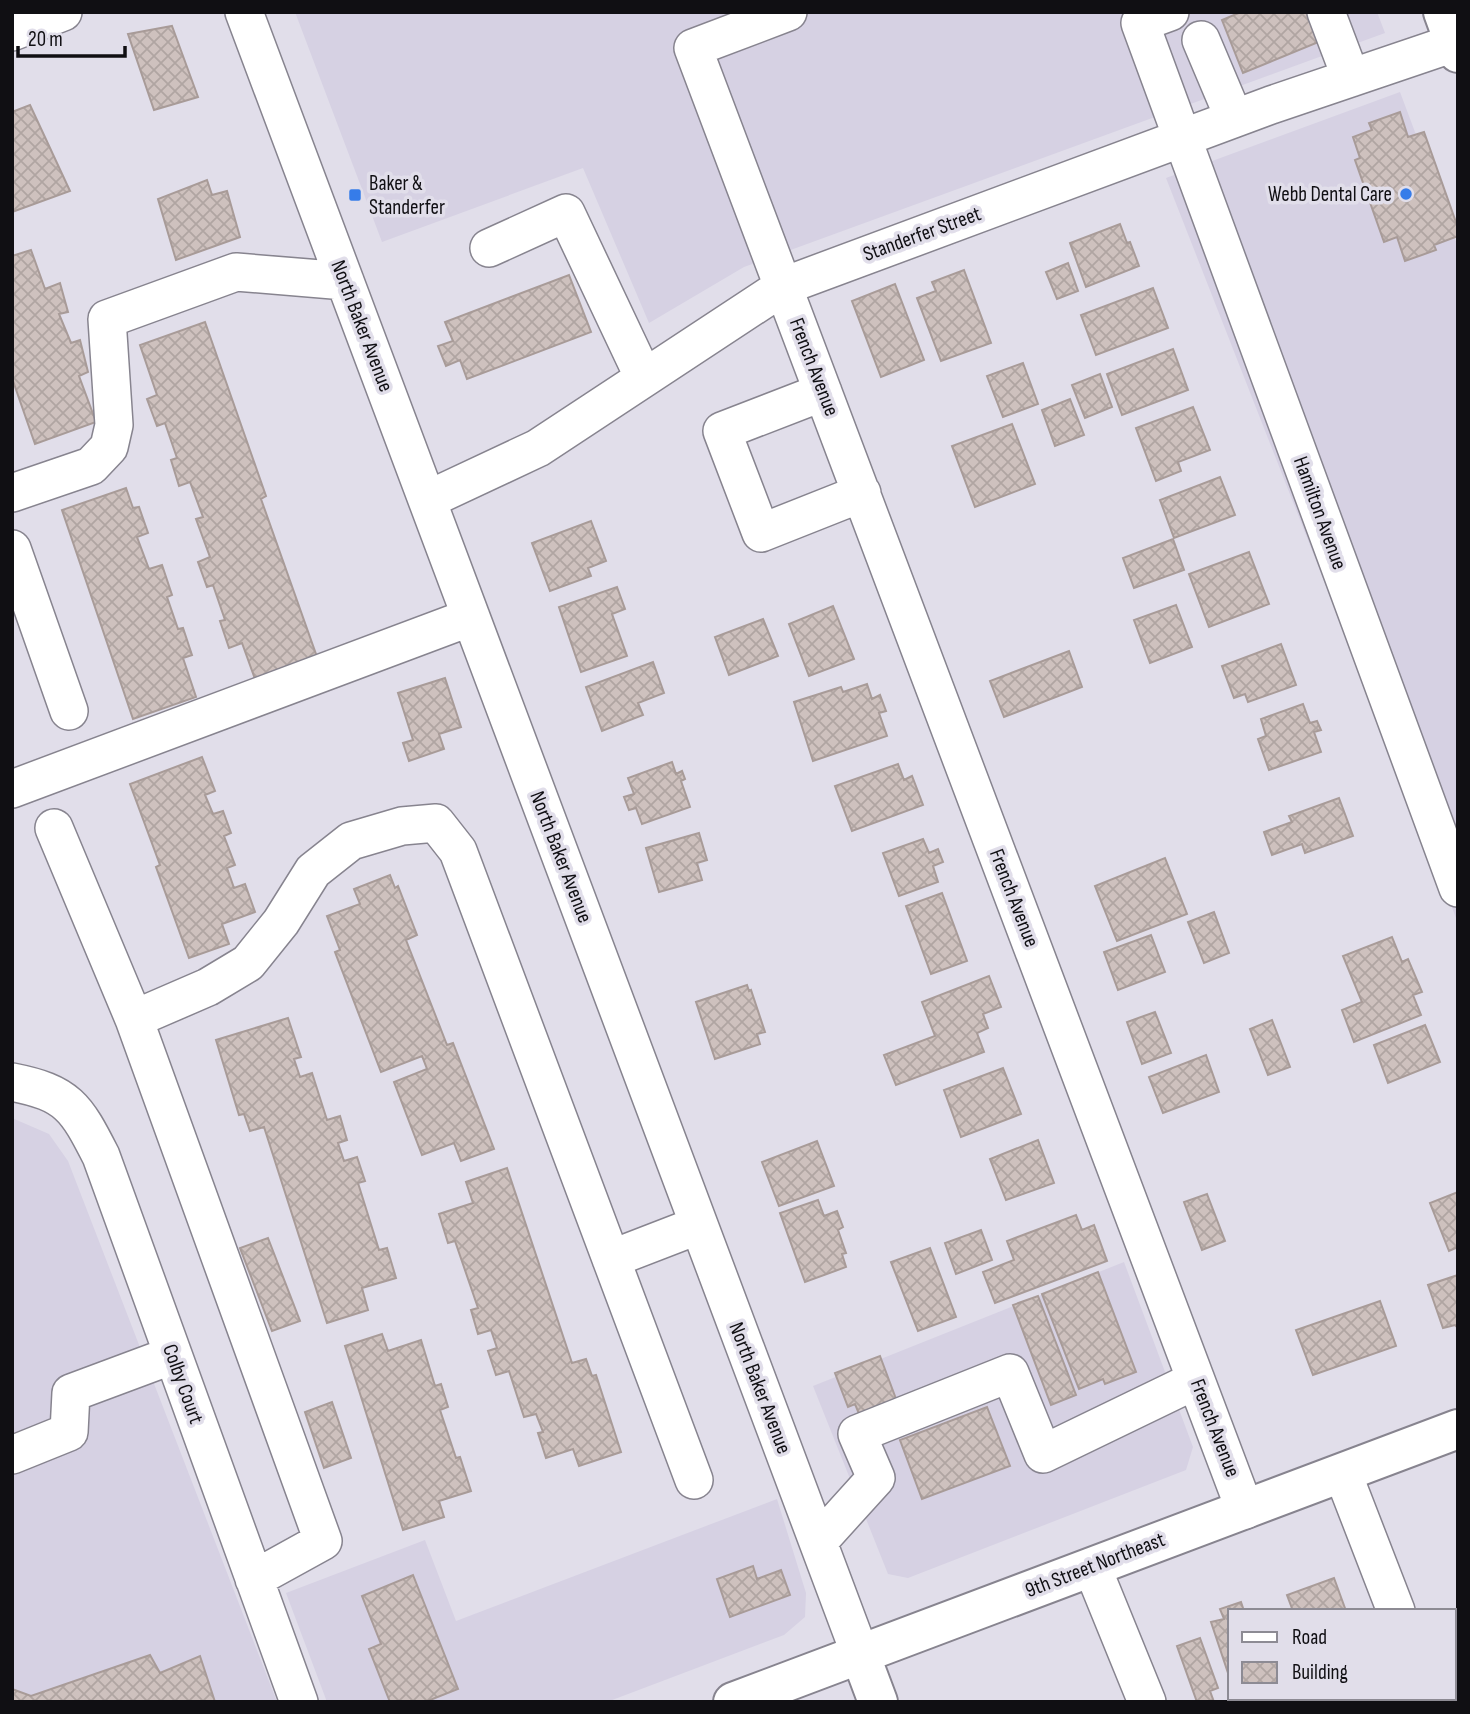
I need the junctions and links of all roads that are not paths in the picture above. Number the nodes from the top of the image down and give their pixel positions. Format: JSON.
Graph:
{"nodes":[{"id":1,"x":63,"y":12,"type":"edge"},
{"id":2,"x":244,"y":12,"type":"edge"},
{"id":3,"x":788,"y":12,"type":"edge"},
{"id":4,"x":1170,"y":12,"type":"edge"},
{"id":5,"x":1326,"y":12,"type":"edge"},
{"id":6,"x":12,"y":32,"type":"edge"},
{"id":7,"x":1452,"y":36,"type":"edge"},
{"id":8,"x":1200,"y":40,"type":"dead end"},
{"id":9,"x":1351,"y":78,"type":"junction"},
{"id":10,"x":1234,"y":118,"type":"junction"},
{"id":11,"x":1182,"y":137,"type":"junction"},
{"id":12,"x":488,"y":248,"type":"dead end"},
{"id":13,"x":345,"y":281,"type":"junction"},
{"id":14,"x":784,"y":286,"type":"junction"},
{"id":15,"x":644,"y":378,"type":"junction"},
{"id":16,"x":823,"y":392,"type":"junction"},
{"id":17,"x":12,"y":493,"type":"edge"},
{"id":18,"x":862,"y":494,"type":"junction"},
{"id":19,"x":427,"y":500,"type":"junction"},
{"id":20,"x":12,"y":549,"type":"edge"},
{"id":21,"x":471,"y":617,"type":"junction"},
{"id":22,"x":69,"y":711,"type":"dead end"},
{"id":23,"x":12,"y":789,"type":"edge"},
{"id":24,"x":54,"y":828,"type":"dead end"},
{"id":25,"x":1458,"y":888,"type":"edge"},
{"id":26,"x":134,"y":1019,"type":"junction"},
{"id":27,"x":26,"y":1084,"type":"edge"},
{"id":28,"x":699,"y":1225,"type":"junction"},
{"id":29,"x":611,"y":1259,"type":"junction"},
{"id":30,"x":173,"y":1355,"type":"junction"},
{"id":31,"x":1196,"y":1380,"type":"junction"},
{"id":32,"x":1458,"y":1429,"type":"edge"},
{"id":33,"x":12,"y":1455,"type":"edge"},
{"id":34,"x":1343,"y":1474,"type":"junction"},
{"id":35,"x":694,"y":1480,"type":"dead end"},
{"id":36,"x":1245,"y":1510,"type":"junction"},
{"id":37,"x":818,"y":1542,"type":"junction"},
{"id":38,"x":1092,"y":1567,"type":"junction"},
{"id":39,"x":254,"y":1579,"type":"junction"},
{"id":40,"x":1395,"y":1609,"type":"edge"},
{"id":41,"x":860,"y":1654,"type":"junction"},
{"id":42,"x":299,"y":1702,"type":"edge"},
{"id":43,"x":733,"y":1702,"type":"edge"},
{"id":44,"x":878,"y":1702,"type":"edge"},
{"id":45,"x":1147,"y":1702,"type":"edge"}],
"edges":[{"from":1,"to":6,"type":"street"},
{"from":2,"to":13,"type":"street","name":"North Baker Avenue"},
{"from":3,"to":14,"type":"street","name":"French Avenue"},
{"from":4,"to":11,"type":"street","name":"Hamilton Avenue"},
{"from":5,"to":9,"type":"street"},
{"from":7,"to":9,"type":"street","name":"Standerfer Street"},
{"from":8,"to":10,"type":"street"},
{"from":9,"to":10,"type":"street","name":"Standerfer Street"},
{"from":10,"to":11,"type":"street","name":"Standerfer Street"},
{"from":11,"to":14,"type":"street","name":"Standerfer Street"},
{"from":11,"to":25,"type":"street","name":"Hamilton Avenue"},
{"from":12,"to":15,"type":"street"},
{"from":13,"to":17,"type":"street"},
{"from":13,"to":19,"type":"street","name":"North Baker Avenue"},
{"from":14,"to":15,"type":"street","name":"Standerfer Street"},
{"from":14,"to":16,"type":"street","name":"French Avenue"},
{"from":15,"to":19,"type":"street","name":"Standerfer Street"},
{"from":16,"to":18,"type":"street","name":"French Avenue"},
{"from":16,"to":18,"type":"street"},
{"from":18,"to":31,"type":"street","name":"French Avenue"},
{"from":19,"to":21,"type":"street","name":"North Baker Avenue"},
{"from":20,"to":22,"type":"street"},
{"from":21,"to":23,"type":"street"},
{"from":21,"to":28,"type":"street","name":"North Baker Avenue"},
{"from":24,"to":26,"type":"street"},
{"from":26,"to":29,"type":"street"},
{"from":26,"to":39,"type":"street"},
{"from":27,"to":30,"type":"street","name":"Colby Court"},
{"from":28,"to":29,"type":"street"},
{"from":28,"to":37,"type":"street","name":"North Baker Avenue"},
{"from":29,"to":35,"type":"street"},
{"from":30,"to":33,"type":"street"},
{"from":30,"to":39,"type":"street","name":"Colby Court"},
{"from":31,"to":36,"type":"street","name":"French Avenue"},
{"from":31,"to":37,"type":"street"},
{"from":32,"to":34,"type":"main road","name":"9th Street Northeast"},
{"from":34,"to":36,"type":"main road","name":"9th Street Northeast"},
{"from":34,"to":40,"type":"street"},
{"from":36,"to":38,"type":"main road","name":"9th Street Northeast"},
{"from":37,"to":41,"type":"street","name":"North Baker Avenue"},
{"from":38,"to":41,"type":"main road","name":"9th Street Northeast"},
{"from":38,"to":45,"type":"street"},
{"from":39,"to":42,"type":"street","name":"Colby Court"},
{"from":41,"to":43,"type":"main road","name":"9th Street Northeast"},
{"from":41,"to":44,"type":"main road","name":"North Baker Avenue"}]}
